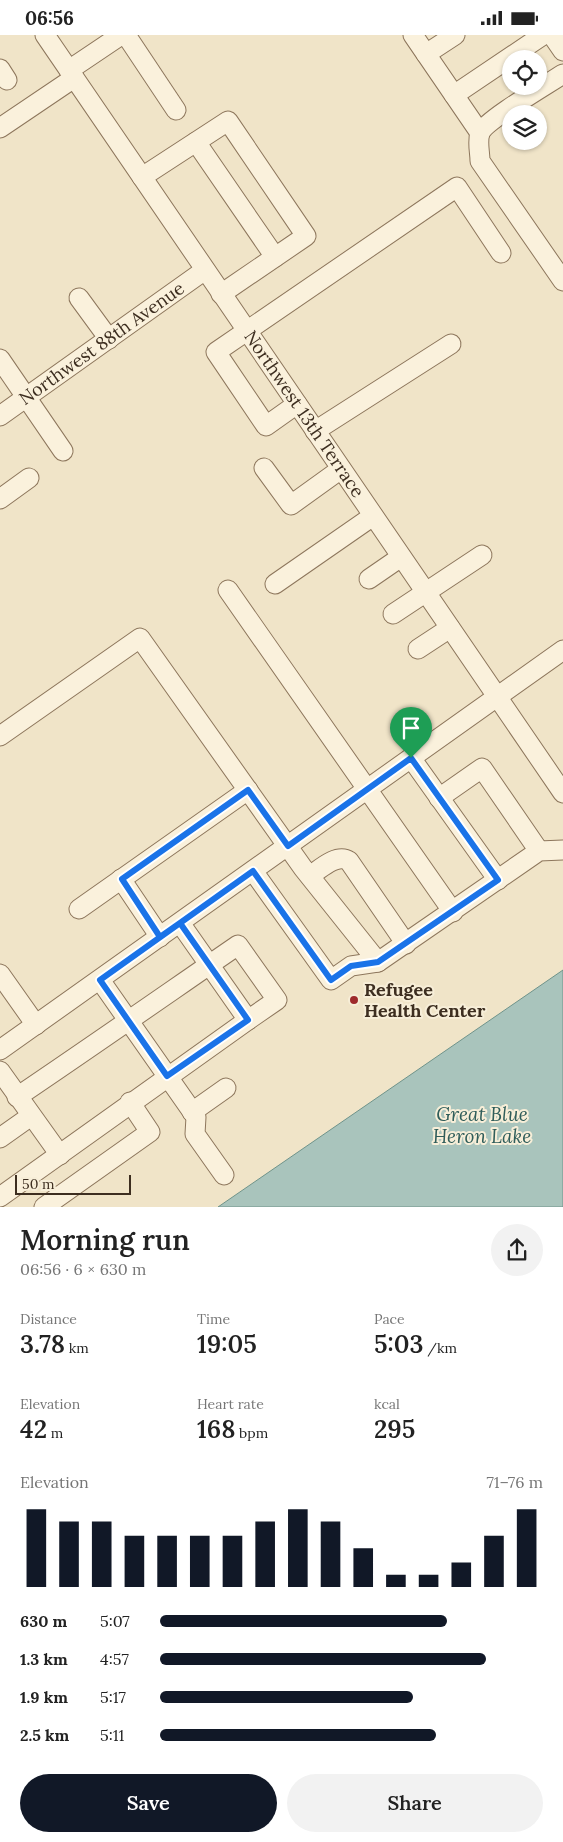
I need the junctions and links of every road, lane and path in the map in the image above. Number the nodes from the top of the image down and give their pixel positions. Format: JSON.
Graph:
{"nodes":[{"id":1,"x":45,"y":35,"type":"edge"},
{"id":2,"x":121,"y":35,"type":"edge"},
{"id":3,"x":126,"y":35,"type":"edge"},
{"id":4,"x":413,"y":35,"type":"edge"},
{"id":5,"x":455,"y":35,"type":"edge"},
{"id":6,"x":543,"y":35,"type":"edge"},
{"id":7,"x":552,"y":35,"type":"edge"},
{"id":8,"x":563,"y":51,"type":"edge"},
{"id":9,"x":426,"y":55,"type":"junction"},
{"id":10,"x":72,"y":74,"type":"junction"},
{"id":11,"x":563,"y":74,"type":"edge"},
{"id":12,"x":454,"y":95,"type":"junction"},
{"id":13,"x":176,"y":109,"type":"dead end"},
{"id":14,"x":0,"y":128,"type":"edge"},
{"id":15,"x":480,"y":133,"type":"junction"},
{"id":16,"x":196,"y":142,"type":"junction"},
{"id":17,"x":142,"y":177,"type":"junction"},
{"id":18,"x":500,"y":253,"type":"dead end"},
{"id":19,"x":275,"y":257,"type":"junction"},
{"id":20,"x":205,"y":270,"type":"junction"},
{"id":21,"x":563,"y":281,"type":"edge"},
{"id":22,"x":221,"y":294,"type":"junction"},
{"id":23,"x":79,"y":298,"type":"dead end"},
{"id":24,"x":247,"y":331,"type":"junction"},
{"id":25,"x":109,"y":339,"type":"junction"},
{"id":26,"x":451,"y":344,"type":"dead end"},
{"id":27,"x":0,"y":359,"type":"edge"},
{"id":28,"x":26,"y":398,"type":"junction"},
{"id":29,"x":297,"y":405,"type":"junction"},
{"id":30,"x":0,"y":416,"type":"edge"},
{"id":31,"x":315,"y":431,"type":"junction"},
{"id":32,"x":63,"y":451,"type":"dead end"},
{"id":33,"x":264,"y":468,"type":"dead end"},
{"id":34,"x":341,"y":469,"type":"junction"},
{"id":35,"x":29,"y":478,"type":"dead end"},
{"id":36,"x":0,"y":498,"type":"edge"},
{"id":37,"x":373,"y":516,"type":"junction"},
{"id":38,"x":482,"y":555,"type":"dead end"},
{"id":39,"x":401,"y":557,"type":"junction"},
{"id":40,"x":369,"y":579,"type":"dead end"},
{"id":41,"x":275,"y":584,"type":"dead end"},
{"id":42,"x":228,"y":590,"type":"dead end"},
{"id":43,"x":426,"y":592,"type":"junction"},
{"id":44,"x":393,"y":614,"type":"dead end"},
{"id":45,"x":450,"y":628,"type":"junction"},
{"id":46,"x":418,"y":649,"type":"dead end"},
{"id":47,"x":563,"y":650,"type":"edge"},
{"id":48,"x":497,"y":697,"type":"junction"},
{"id":49,"x":0,"y":736,"type":"edge"},
{"id":50,"x":411,"y":758,"type":"junction"},
{"id":51,"x":368,"y":789,"type":"junction"},
{"id":52,"x":248,"y":790,"type":"junction"},
{"id":53,"x":563,"y":793,"type":"edge"},
{"id":54,"x":439,"y":798,"type":"junction"},
{"id":55,"x":288,"y":846,"type":"junction"},
{"id":56,"x":563,"y":850,"type":"edge"},
{"id":57,"x":539,"y":851,"type":"junction"},
{"id":58,"x":253,"y":871,"type":"junction"},
{"id":59,"x":310,"y":876,"type":"junction"},
{"id":60,"x":122,"y":879,"type":"junction"},
{"id":61,"x":498,"y":880,"type":"junction"},
{"id":62,"x":78,"y":909,"type":"dead end"},
{"id":63,"x":453,"y":912,"type":"junction"},
{"id":64,"x":180,"y":923,"type":"junction"},
{"id":65,"x":160,"y":937,"type":"junction"},
{"id":66,"x":406,"y":944,"type":"junction"},
{"id":67,"x":378,"y":962,"type":"junction"},
{"id":68,"x":209,"y":965,"type":"junction"},
{"id":69,"x":0,"y":974,"type":"edge"},
{"id":70,"x":100,"y":980,"type":"junction"},
{"id":71,"x":248,"y":1020,"type":"junction"},
{"id":72,"x":129,"y":1021,"type":"junction"},
{"id":73,"x":36,"y":1025,"type":"junction"},
{"id":74,"x":0,"y":1051,"type":"edge"},
{"id":75,"x":0,"y":1071,"type":"edge"},
{"id":76,"x":167,"y":1076,"type":"junction"},
{"id":77,"x":226,"y":1088,"type":"dead end"},
{"id":78,"x":17,"y":1097,"type":"junction"},
{"id":79,"x":130,"y":1102,"type":"junction"},
{"id":80,"x":192,"y":1112,"type":"junction"},
{"id":81,"x":31,"y":1116,"type":"junction"},
{"id":82,"x":0,"y":1138,"type":"edge"},
{"id":83,"x":60,"y":1155,"type":"junction"},
{"id":84,"x":224,"y":1175,"type":"dead end"},
{"id":85,"x":0,"y":1197,"type":"edge"},
{"id":86,"x":44,"y":1207,"type":"edge"}],
"edges":[{"from":1,"to":10,"type":"street","name":"Northwest 13th Terrace"},
{"from":2,"to":10,"type":"street"},
{"from":3,"to":13,"type":"street"},
{"from":4,"to":9,"type":"street"},
{"from":5,"to":9,"type":"street"},
{"from":6,"to":12,"type":"street"},
{"from":7,"to":8,"type":"street"},
{"from":9,"to":12,"type":"street"},
{"from":10,"to":14,"type":"street"},
{"from":10,"to":17,"type":"street","name":"Northwest 13th Terrace"},
{"from":11,"to":15,"type":"street"},
{"from":12,"to":15,"type":"street"},
{"from":15,"to":21,"type":"street"},
{"from":16,"to":17,"type":"street"},
{"from":16,"to":19,"type":"street"},
{"from":16,"to":19,"type":"street"},
{"from":17,"to":20,"type":"street","name":"Northwest 13th Terrace"},
{"from":18,"to":24,"type":"street"},
{"from":19,"to":22,"type":"street"},
{"from":20,"to":22,"type":"street","name":"Northwest 13th Terrace"},
{"from":20,"to":25,"type":"street","name":"Northwest 88th Avenue"},
{"from":22,"to":24,"type":"street","name":"Northwest 13th Terrace"},
{"from":23,"to":25,"type":"street"},
{"from":24,"to":29,"type":"street","name":"Northwest 13th Terrace"},
{"from":24,"to":29,"type":"street"},
{"from":25,"to":28,"type":"street","name":"Northwest 88th Avenue"},
{"from":26,"to":31,"type":"street"},
{"from":27,"to":28,"type":"street"},
{"from":28,"to":30,"type":"street","name":"Northwest 88th Avenue"},
{"from":28,"to":32,"type":"street"},
{"from":29,"to":31,"type":"street","name":"Northwest 13th Terrace"},
{"from":31,"to":34,"type":"street","name":"Northwest 13th Terrace"},
{"from":33,"to":34,"type":"street"},
{"from":34,"to":37,"type":"street","name":"Northwest 13th Terrace"},
{"from":35,"to":36,"type":"street"},
{"from":37,"to":39,"type":"street","name":"Northwest 13th Terrace"},
{"from":37,"to":41,"type":"street"},
{"from":38,"to":43,"type":"street"},
{"from":39,"to":40,"type":"street"},
{"from":39,"to":43,"type":"street","name":"Northwest 13th Terrace"},
{"from":42,"to":51,"type":"street"},
{"from":43,"to":44,"type":"street"},
{"from":43,"to":45,"type":"street","name":"Northwest 13th Terrace"},
{"from":45,"to":46,"type":"street"},
{"from":45,"to":48,"type":"street","name":"Northwest 13th Terrace"},
{"from":47,"to":48,"type":"street"},
{"from":48,"to":50,"type":"street"},
{"from":48,"to":53,"type":"street","name":"Northwest 13th Terrace"},
{"from":49,"to":52,"type":"street"},
{"from":50,"to":51,"type":"street"},
{"from":50,"to":54,"type":"street"},
{"from":51,"to":55,"type":"street"},
{"from":51,"to":63,"type":"street"},
{"from":52,"to":55,"type":"street"},
{"from":52,"to":60,"type":"street"},
{"from":54,"to":57,"type":"street"},
{"from":54,"to":61,"type":"street"},
{"from":55,"to":58,"type":"street"},
{"from":55,"to":59,"type":"street"},
{"from":56,"to":57,"type":"street"},
{"from":57,"to":61,"type":"street"},
{"from":58,"to":64,"type":"street"},
{"from":58,"to":67,"type":"street"},
{"from":59,"to":66,"type":"street"},
{"from":59,"to":67,"type":"street"},
{"from":60,"to":62,"type":"street"},
{"from":60,"to":65,"type":"street"},
{"from":61,"to":63,"type":"street"},
{"from":63,"to":66,"type":"street"},
{"from":64,"to":65,"type":"street"},
{"from":64,"to":68,"type":"street"},
{"from":65,"to":70,"type":"street"},
{"from":66,"to":67,"type":"street"},
{"from":68,"to":71,"type":"street"},
{"from":68,"to":71,"type":"street"},
{"from":68,"to":72,"type":"street"},
{"from":69,"to":73,"type":"street"},
{"from":70,"to":72,"type":"street"},
{"from":70,"to":73,"type":"street"},
{"from":71,"to":76,"type":"street"},
{"from":72,"to":76,"type":"street"},
{"from":72,"to":78,"type":"street"},
{"from":73,"to":74,"type":"street"},
{"from":75,"to":78,"type":"street"},
{"from":76,"to":79,"type":"street"},
{"from":76,"to":80,"type":"street"},
{"from":77,"to":80,"type":"street"},
{"from":78,"to":81,"type":"street"},
{"from":79,"to":83,"type":"street"},
{"from":79,"to":86,"type":"street"},
{"from":80,"to":84,"type":"street"},
{"from":81,"to":82,"type":"street"},
{"from":81,"to":83,"type":"street"},
{"from":83,"to":85,"type":"street"}]}
